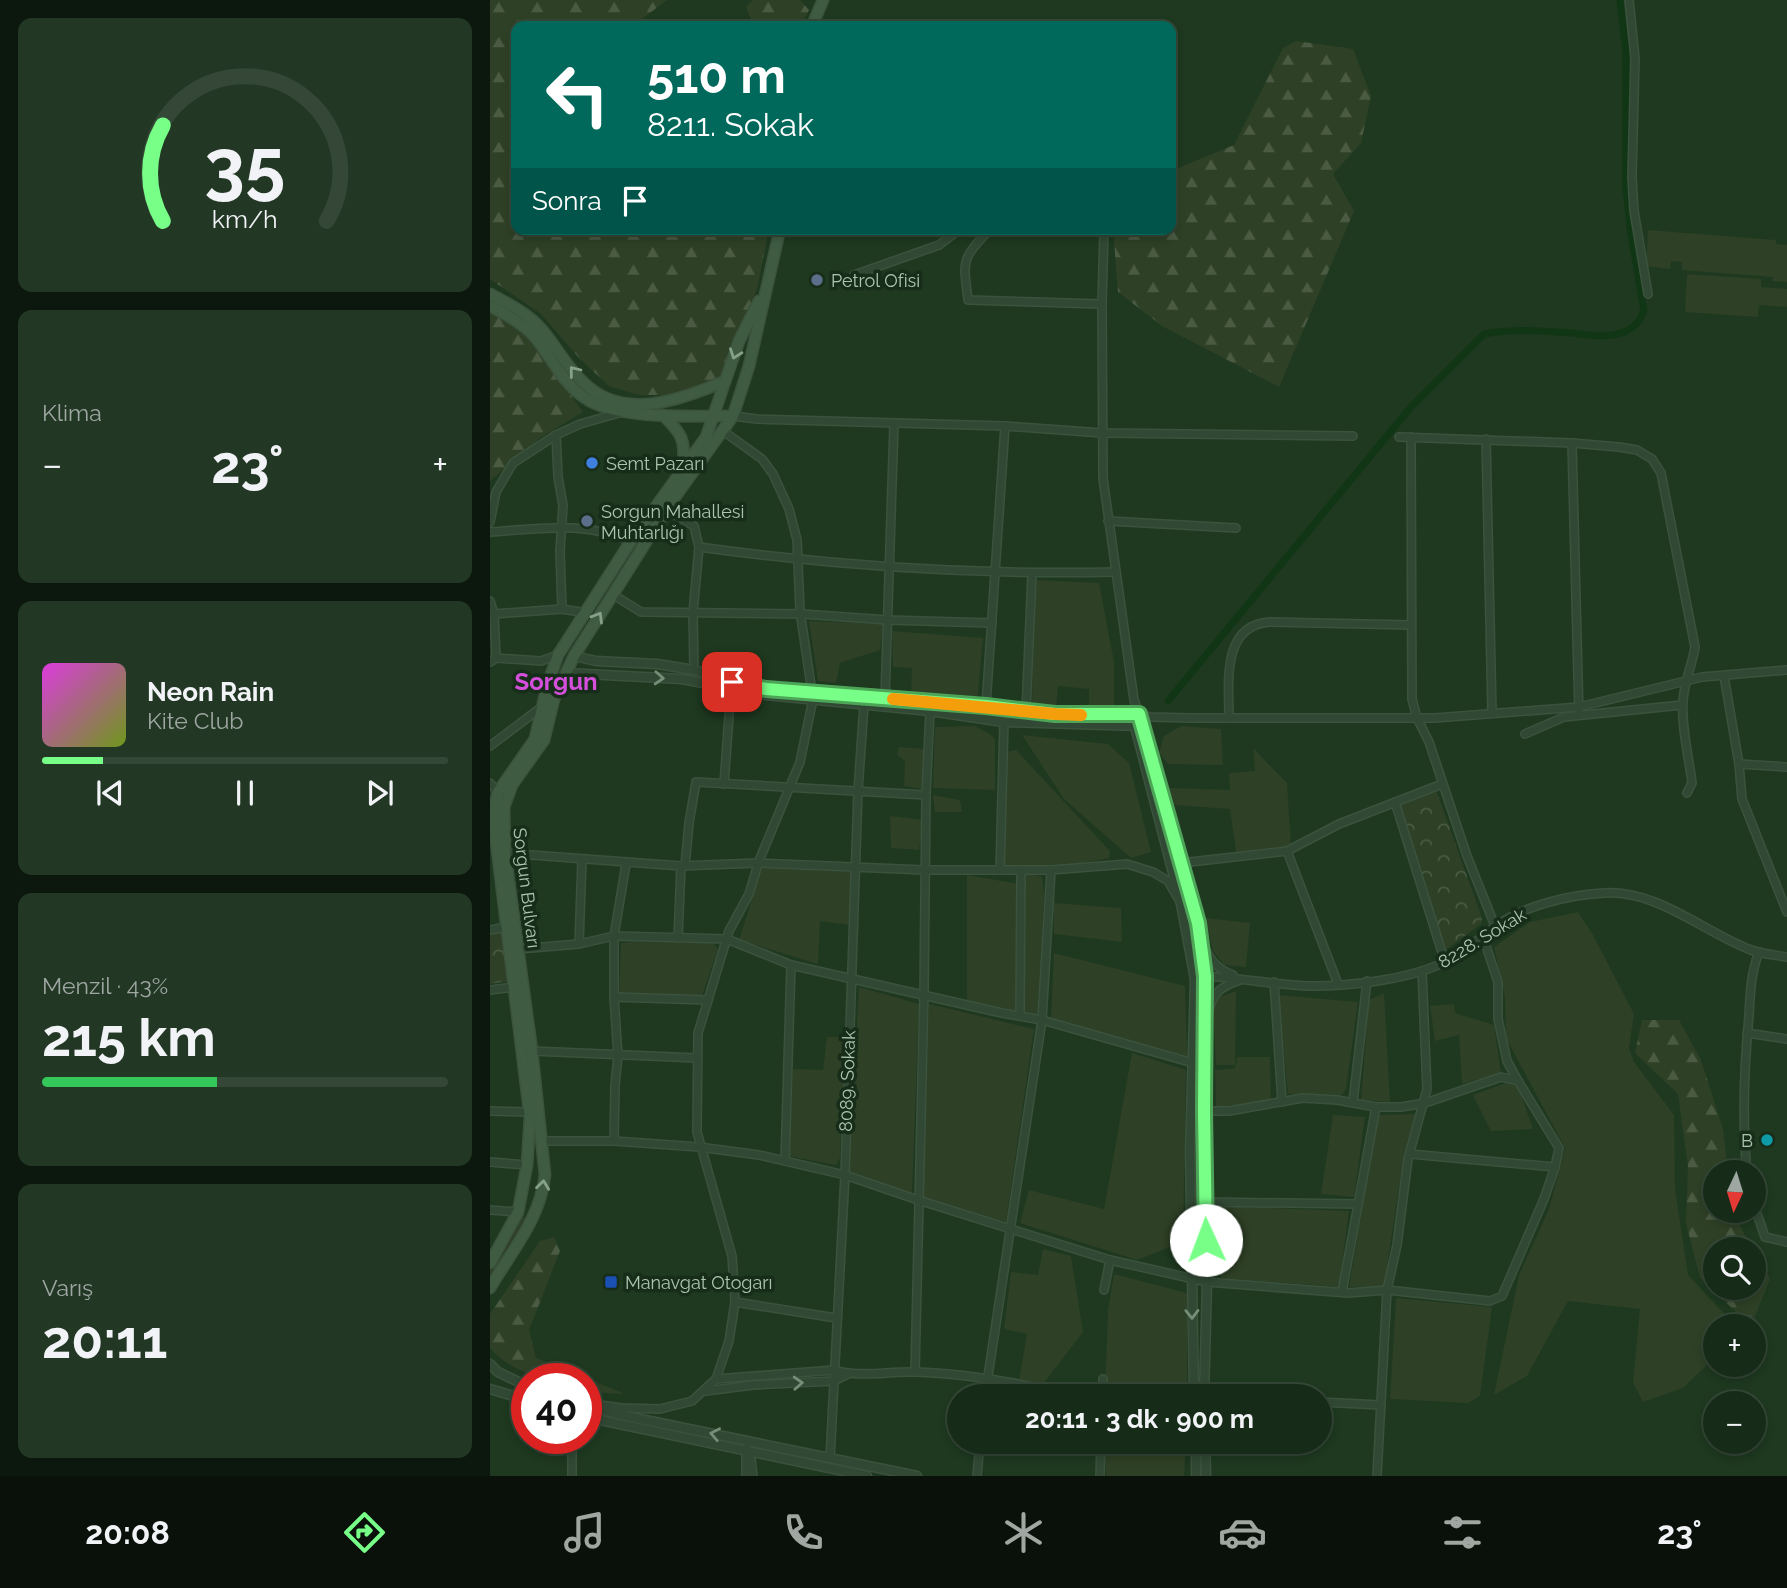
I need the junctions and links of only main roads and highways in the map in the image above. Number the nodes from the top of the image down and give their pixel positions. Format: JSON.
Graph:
{"nodes":[{"id":1,"x":823,"y":0,"type":"edge"},
{"id":2,"x":814,"y":21,"type":"edge"},
{"id":3,"x":779,"y":235,"type":"edge"},
{"id":4,"x":767,"y":284,"type":"junction"},
{"id":5,"x":490,"y":294,"type":"edge"},
{"id":6,"x":490,"y":306,"type":"edge"},
{"id":7,"x":725,"y":381,"type":"junction"},
{"id":8,"x":741,"y":391,"type":"junction"},
{"id":9,"x":663,"y":415,"type":"junction"},
{"id":10,"x":714,"y":416,"type":"junction"},
{"id":11,"x":733,"y":416,"type":"junction"},
{"id":12,"x":683,"y":466,"type":"junction"},
{"id":13,"x":558,"y":655,"type":"junction"},
{"id":14,"x":575,"y":656,"type":"junction"},
{"id":15,"x":551,"y":671,"type":"junction"},
{"id":16,"x":566,"y":673,"type":"junction"},
{"id":17,"x":498,"y":857,"type":"edge"},
{"id":18,"x":544,"y":1162,"type":"junction"},
{"id":19,"x":527,"y":1165,"type":"junction"},
{"id":20,"x":518,"y":1212,"type":"junction"},
{"id":21,"x":536,"y":1213,"type":"junction"},
{"id":22,"x":490,"y":1263,"type":"edge"},
{"id":23,"x":490,"y":1288,"type":"edge"}],
"edges":[{"from":1,"to":2,"type":"main road"},
{"from":3,"to":4,"type":"main road"},
{"from":4,"to":7,"type":"main road","one_way":true},
{"from":4,"to":8,"type":"main road","name":"Sorgun Bulvarı"},
{"from":7,"to":5,"type":"main road","one_way":true},
{"from":6,"to":9,"type":"main road"},
{"from":7,"to":8,"type":"main road"},
{"from":7,"to":10,"type":"main road"},
{"from":8,"to":11,"type":"main road","name":"Sorgun Bulvarı"},
{"from":9,"to":10,"type":"main road"},
{"from":9,"to":12,"type":"main road"},
{"from":10,"to":11,"type":"main road"},
{"from":10,"to":12,"type":"main road"},
{"from":14,"to":11,"type":"main road","name":"Sorgun Bulvarı","one_way":true},
{"from":12,"to":13,"type":"main road"},
{"from":13,"to":14,"type":"main road"},
{"from":13,"to":15,"type":"main road"},
{"from":14,"to":16,"type":"main road","name":"Sorgun Bulvarı"},
{"from":15,"to":16,"type":"main road"},
{"from":15,"to":17,"type":"main road","name":"Sorgun Bulvarı"},
{"from":16,"to":17,"type":"main road","name":"Sorgun Bulvarı"},
{"from":17,"to":18,"type":"main road","name":"Sorgun Bulvarı"},
{"from":17,"to":19,"type":"main road","name":"Sorgun Bulvarı"},
{"from":18,"to":19,"type":"main road"},
{"from":21,"to":18,"type":"main road","name":"Sorgun Bulvarı","one_way":true},
{"from":19,"to":20,"type":"main road","name":"Sorgun Bulvarı"},
{"from":20,"to":21,"type":"main road"},
{"from":20,"to":22,"type":"main road","name":"Sorgun Bulvarı"},
{"from":21,"to":23,"type":"main road","name":"Sorgun Bulvarı"}]}
